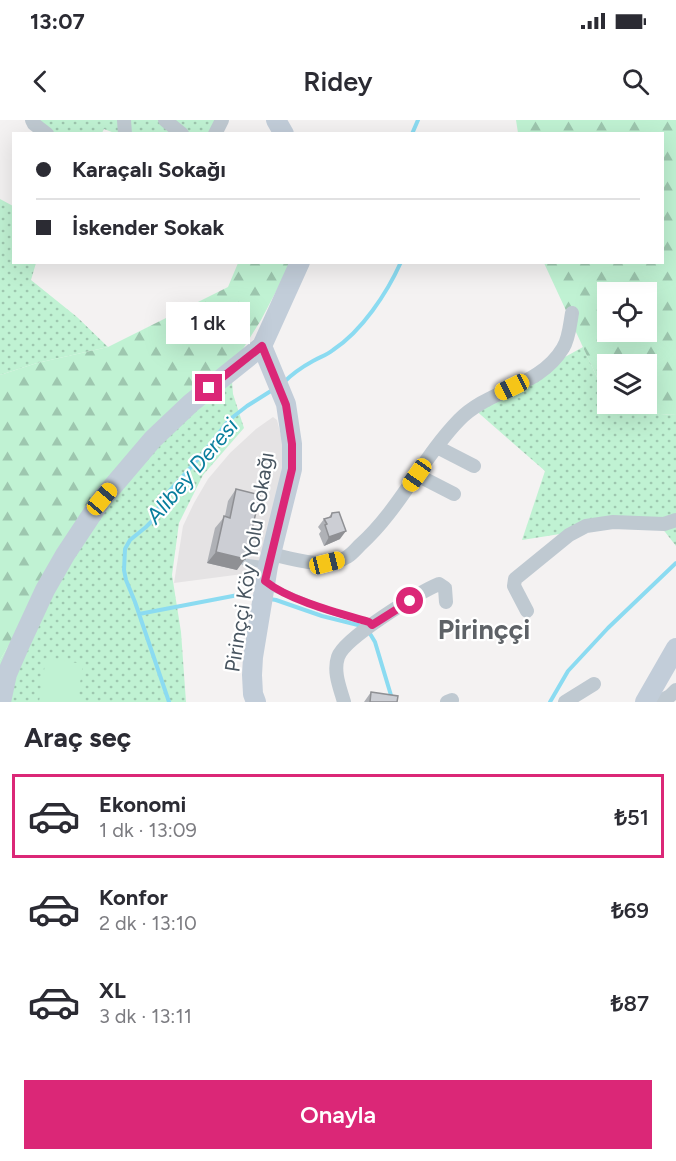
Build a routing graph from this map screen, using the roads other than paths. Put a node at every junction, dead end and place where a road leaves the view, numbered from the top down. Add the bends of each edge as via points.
1 (32, 120) edge
2 (165, 120) edge
3 (44, 132) edge
4 (180, 132) edge
5 (299, 264) edge
6 (572, 313) dead end
7 (265, 354) junction
8 (437, 447) junction
9 (474, 466) dead end
10 (417, 475) junction
11 (454, 494) dead end
12 (676, 520) edge
13 (244, 562) edge
14 (266, 580) junction
15 (447, 602) dead end
16 (527, 611) dead end
17 (372, 625) junction
18 (676, 648) edge
19 (594, 684) dead end
20 (676, 690) edge
21 (1, 702) edge
22 (256, 702) edge
23 (344, 702) edge
24 (565, 702) edge
25 (645, 702) edge
26 (659, 702) edge

1 - 3 street
2 - 4 street
5 - 7 main road
6 - 8 street via 564,347 552,363 475,406
7 - 14 main road, Pirinççi Köy Yolu Sokağı via 286,405 292,444 292,469
7 - 21 main road via 191,403 153,439 102,499 45,590 7,674
8 - 9 street
8 - 10 street
10 - 11 street
10 - 14 street via 370,536 345,558 327,563 306,562
12 - 16 street via 664,524 613,522 586,526 569,535 515,579 514,586
13 - 14 lane
14 - 17 lane via 275,589
14 - 22 main road, Pirinççi Köy Yolu Sokağı via 253,657
15 - 17 street via 445,588 439,584
17 - 23 street via 347,643 338,655 336,667
18 - 25 main road
19 - 24 street
20 - 26 street

